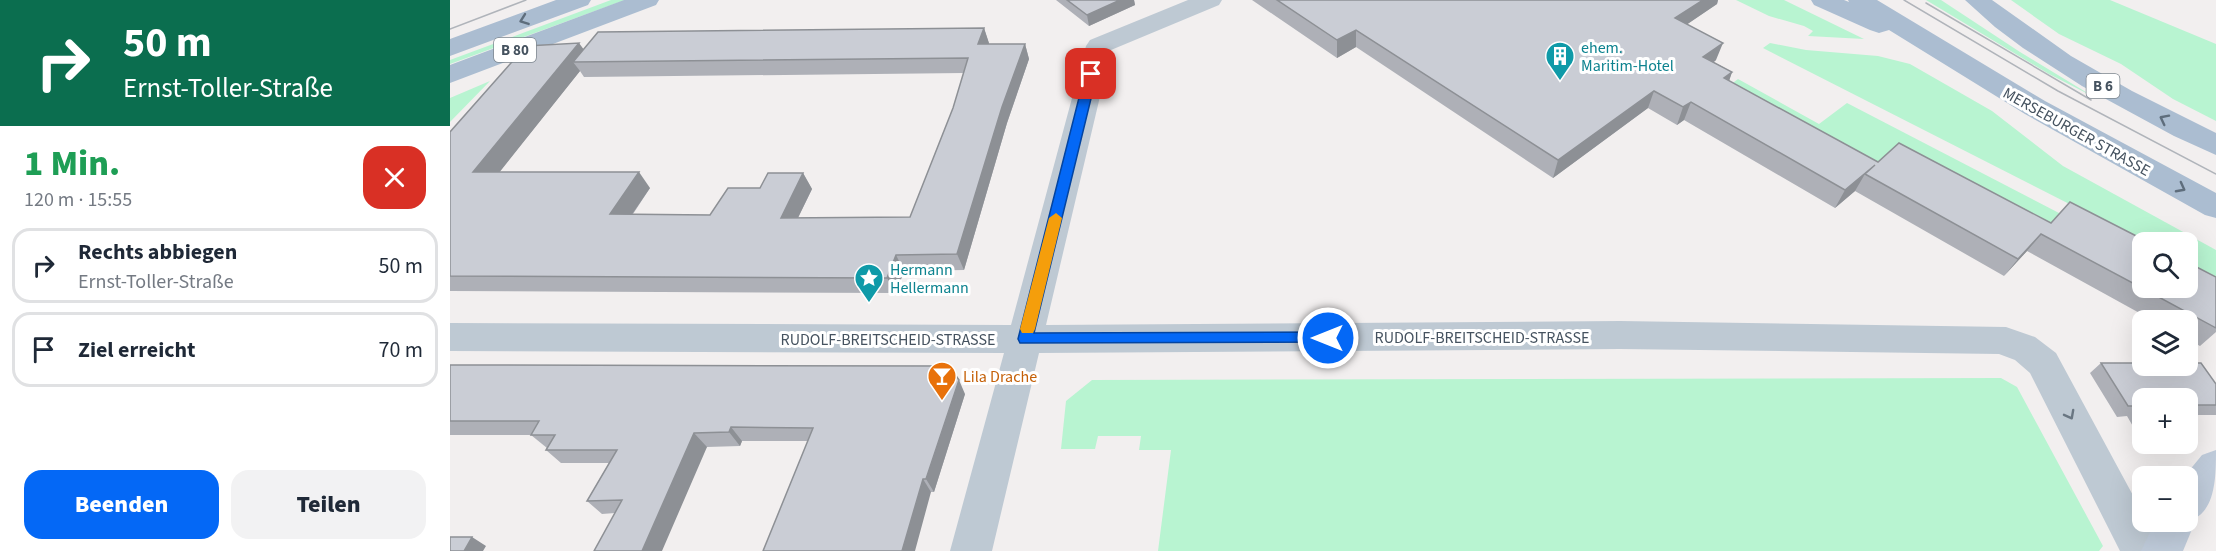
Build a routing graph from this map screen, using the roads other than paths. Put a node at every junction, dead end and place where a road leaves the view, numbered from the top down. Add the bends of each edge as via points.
1 (579, 0) edge
2 (647, 0) edge
3 (1210, 0) edge
4 (1823, 0) edge
5 (1860, 0) edge
6 (1968, 0) edge
7 (1987, 8) edge
8 (450, 48) edge
9 (1940, 53) junction
10 (450, 75) edge
11 (2216, 145) edge
12 (2216, 207) edge
13 (450, 337) edge
14 (1025, 339) junction
15 (2216, 467) edge
16 (2198, 489) edge
17 (2171, 532) edge
18 (970, 551) edge
19 (2141, 551) edge
20 (2162, 551) edge

1 -> 8 main road, B 80
2 - 10 main road, B 80
3 - 14 street via 1099,45
4 - 9 main road
5 - 9 main road
6 - 7 main road, B 6
11 -> 7 main road, B 6 via 2089,79 2042,50
9 -> 12 main road, MERSEBURGER STRASSE
13 - 14 street, RUDOLF-BREITSCHEID-STRASSE
14 - 18 street
14 -> 19 street, RUDOLF-BREITSCHEID-STRASSE via 1620,335 2015,342 2043,363
15 - 16 street
17 - 20 street

